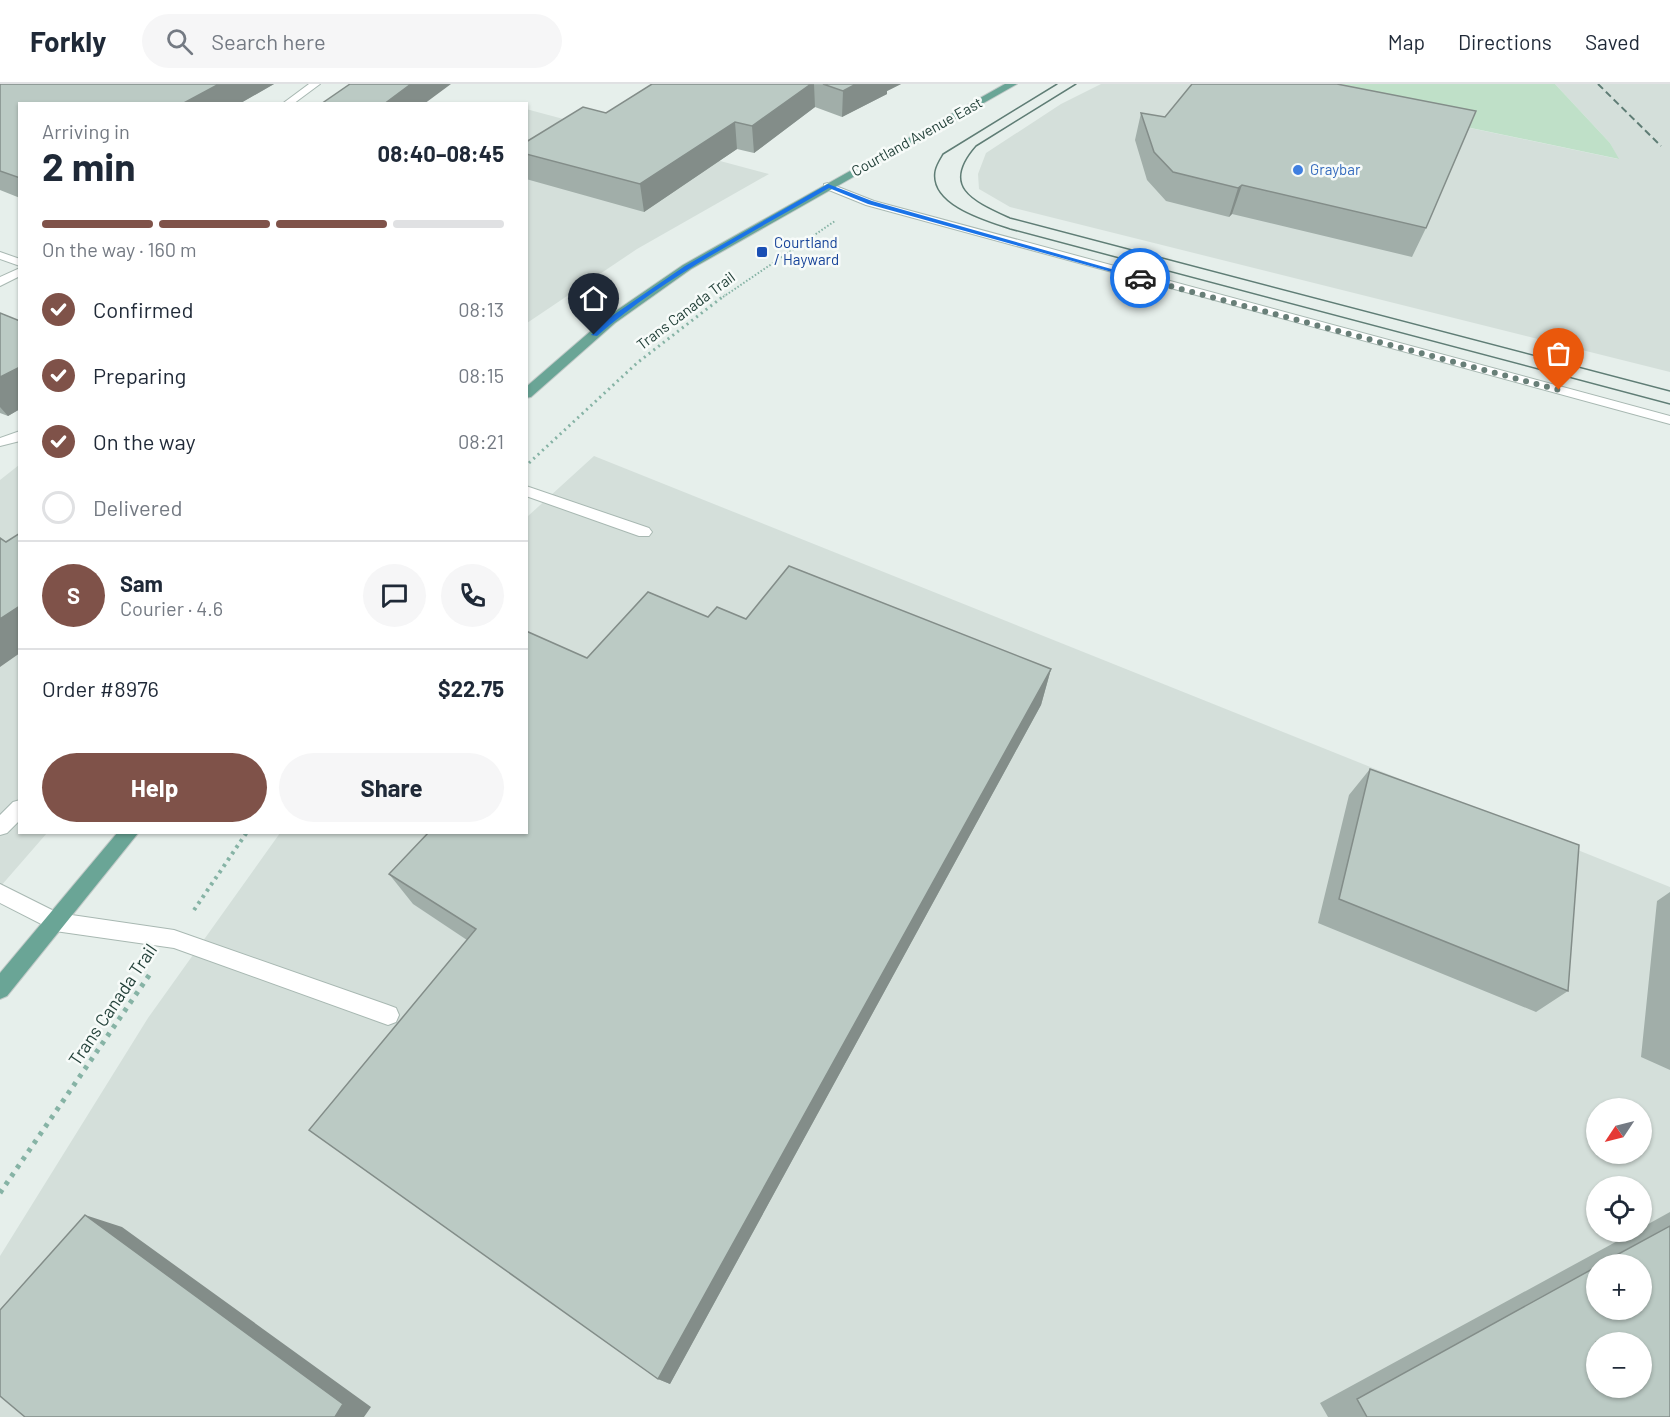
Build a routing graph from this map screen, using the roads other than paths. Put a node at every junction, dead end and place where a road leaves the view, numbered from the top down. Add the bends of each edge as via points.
1 (315, 84) edge
2 (1012, 84) edge
3 (289, 102) edge
4 (828, 186) junction
5 (0, 255) edge
6 (18, 262) edge
7 (18, 272) edge
8 (0, 282) edge
9 (528, 392) edge
10 (1670, 420) edge
11 (18, 436) edge
12 (0, 442) edge
13 (528, 492) edge
14 (644, 532) dead end
15 (18, 810) edge
16 (0, 827) edge
17 (128, 834) edge
18 (0, 893) edge
19 (56, 922) junction
20 (0, 989) edge
21 (388, 1015) dead end

1 - 3 street
2 - 4 main road, Courtland Avenue East
4 - 9 main road, Courtland Avenue East via 687,267 611,320
4 - 10 street via 870,203
5 - 6 street
7 - 8 street
11 - 12 street
13 - 14 street
15 - 16 street
17 - 19 main road
18 - 19 street
19 - 20 main road
19 - 21 street via 174,939

